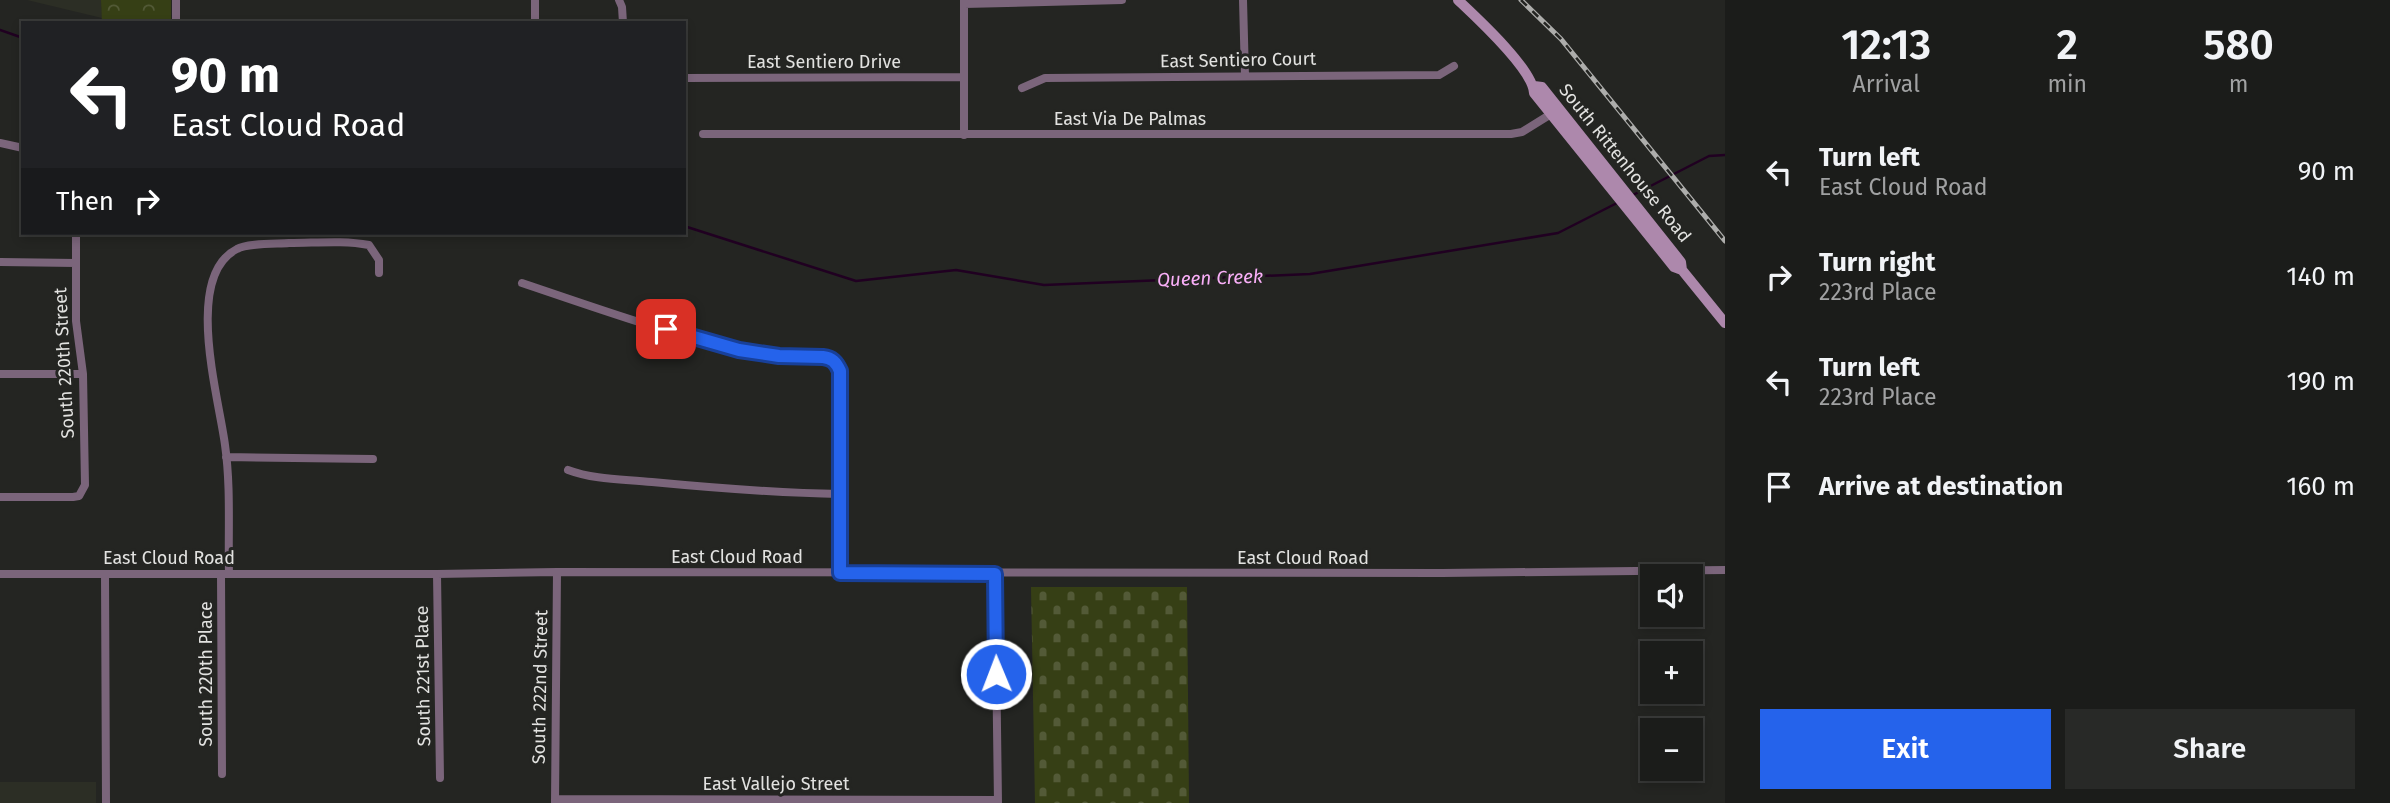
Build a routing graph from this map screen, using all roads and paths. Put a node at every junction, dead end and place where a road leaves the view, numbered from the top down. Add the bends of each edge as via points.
1 (176, 0) edge
2 (535, 0) edge
3 (620, 0) edge
4 (1122, 0) edge
5 (1242, 0) edge
6 (1458, 0) edge
7 (964, 2) edge
8 (176, 21) edge
9 (535, 21) edge
10 (623, 21) edge
11 (1454, 66) dead end
12 (1245, 76) junction
13 (963, 77) junction
14 (686, 78) edge
15 (1534, 86) junction
16 (1022, 88) dead end
17 (1551, 114) junction
18 (703, 134) dead end
19 (964, 135) junction
20 (0, 143) edge
21 (21, 148) edge
22 (1596, 161) junction
23 (76, 235) edge
24 (0, 262) edge
25 (76, 263) junction
26 (379, 272) dead end
27 (522, 283) dead end
28 (1725, 323) edge
29 (0, 374) edge
30 (83, 374) junction
31 (226, 457) junction
32 (373, 458) dead end
33 (568, 470) dead end
34 (839, 494) junction
35 (0, 497) edge
36 (1725, 570) edge
37 (557, 572) junction
38 (225, 573) junction
39 (840, 573) junction
40 (0, 574) edge
41 (105, 574) junction
42 (437, 574) junction
43 (995, 574) junction
44 (222, 774) dead end
45 (440, 778) dead end
46 (555, 801) edge
47 (998, 801) edge
48 (106, 803) edge

1 - 8 street
2 - 9 street
3 - 10 street
4 - 7 street
5 - 12 street
6 - 15 main road, South Rittenhouse Road via 1503,45
7 - 13 street
11 - 12 street, East Sentiero Court via 1439,75
12 - 16 street, East Sentiero Court via 1045,78
13 - 14 street, East Sentiero Drive
13 - 19 street
15 - 17 main road, South Rittenhouse Road via 1534,93
15 - 22 main road, South Rittenhouse Road via 1542,87
17 - 19 street, East Via De Palmas via 1511,134
17 - 22 main road, South Rittenhouse Road
18 - 19 street, East Via De Palmas
20 - 21 street
22 - 28 main road, South Rittenhouse Road via 1681,262 1682,270
23 - 25 street, South 220th Street
24 - 25 street
25 - 30 street, South 220th Street via 76,321
26 - 31 street, South 220th Place via 379,260 369,245 351,242 237,248 216,268 207,306 208,342
27 - 34 street via 739,350 830,358 840,371
29 - 30 street
30 - 35 street, South 220th Street via 85,485 79,496
31 - 32 street
31 - 38 street, South 220th Place
33 - 34 street via 590,478
34 - 39 street
36 - 43 street, East Cloud Road
37 - 39 street, East Cloud Road
37 - 42 street, East Cloud Road
37 - 46 street, South 222nd Street
38 - 41 street, East Cloud Road
38 - 42 street, East Cloud Road
38 - 44 street, South 220th Place
39 - 43 street, East Cloud Road
40 - 41 street, East Cloud Road
41 - 48 street
42 - 45 street, South 221st Place
43 - 47 street
46 - 47 street, East Vallejo Street

